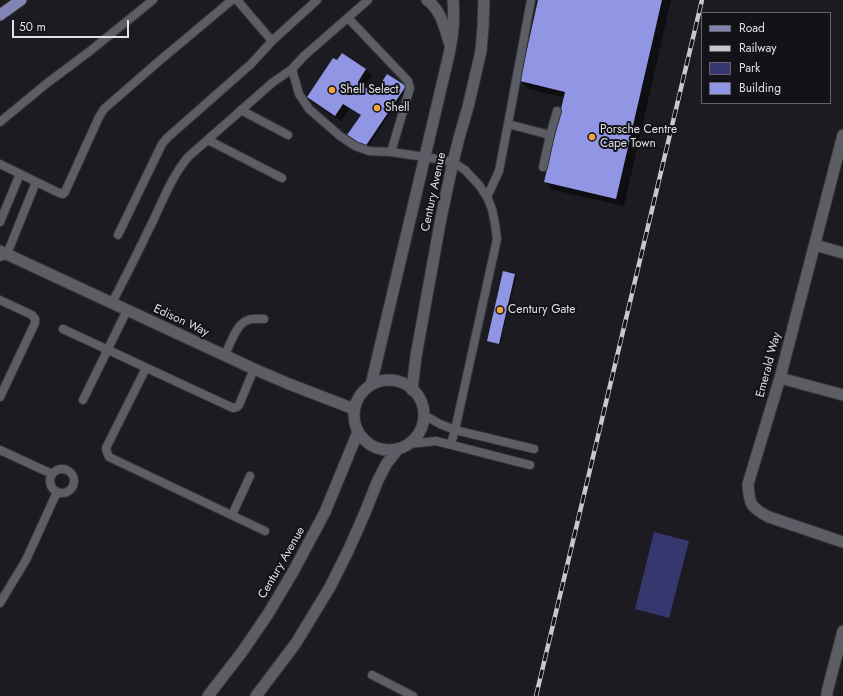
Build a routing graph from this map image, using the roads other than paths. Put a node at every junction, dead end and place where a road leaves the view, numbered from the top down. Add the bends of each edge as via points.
1 (21, 0) edge
2 (153, 0) edge
3 (232, 0) edge
4 (237, 0) edge
5 (317, 0) edge
6 (368, 0) edge
7 (427, 0) edge
8 (453, 0) edge
9 (484, 0) edge
10 (531, 0) edge
11 (0, 15) edge
12 (348, 18) junction
13 (272, 41) junction
14 (450, 48) junction
15 (292, 69) junction
16 (241, 110) junction
17 (557, 111) dead end
18 (0, 122) edge
19 (508, 124) junction
20 (288, 135) dead end
21 (550, 135) junction
22 (843, 135) edge
23 (208, 140) junction
24 (391, 152) junction
25 (425, 157) junction
26 (453, 162) junction
27 (0, 164) edge
28 (542, 167) dead end
29 (20, 174) junction
30 (282, 178) dead end
31 (36, 182) junction
32 (487, 197) junction
33 (0, 222) edge
34 (118, 235) dead end
35 (815, 245) junction
36 (843, 253) edge
37 (2, 254) edge
38 (0, 300) edge
39 (112, 303) junction
40 (127, 310) junction
41 (264, 319) dead end
42 (63, 329) dead end
43 (108, 350) junction
44 (225, 355) junction
45 (146, 368) junction
46 (254, 369) junction
47 (780, 378) junction
48 (371, 385) junction
49 (412, 390) junction
50 (843, 395) edge
51 (0, 397) edge
52 (83, 400) dead end
53 (354, 409) junction
54 (424, 414) junction
55 (455, 430) junction
56 (358, 432) junction
57 (409, 444) junction
58 (451, 444) junction
59 (398, 449) junction
60 (534, 449) dead end
61 (0, 450) edge
62 (530, 465) dead end
63 (52, 474) junction
64 (250, 476) dead end
65 (57, 492) junction
66 (232, 515) junction
67 (265, 531) dead end
68 (843, 542) edge
69 (0, 603) edge
70 (843, 631) edge
71 (372, 675) dead end
72 (208, 696) edge
73 (256, 696) edge
74 (413, 696) edge
75 (827, 696) edge

1 - 11 main road
2 - 18 lane
3 - 31 lane via 104,109 65,192 61,194
4 - 13 lane
5 - 13 lane
6 - 12 lane
7 - 14 street via 441,17
8 - 14 street, Century Avenue
9 - 26 street, Century Avenue via 481,51
10 - 19 lane
12 - 15 lane
12 - 24 lane via 410,84
13 - 34 lane via 162,144
14 - 25 street, Century Avenue
15 - 16 lane
15 - 24 lane via 299,94 309,109 340,136 361,149
16 - 20 lane
16 - 23 lane
17 - 21 lane
19 - 21 lane
19 - 32 lane via 498,171
21 - 28 lane
22 - 35 street, Emerald Way
23 - 30 lane
23 - 39 lane via 188,157 178,170
24 - 25 lane
25 - 26 lane
25 - 48 street, Century Avenue
26 - 32 lane via 465,170
26 - 49 street, Century Avenue via 417,348
27 - 29 lane
29 - 31 lane
29 - 33 lane
31 - 37 lane
32 - 55 lane via 492,209 497,239
35 - 36 street
35 - 47 street, Emerald Way
37 - 39 street, Edison Way
38 - 51 lane via 32,315 35,319
39 - 40 street, Edison Way
40 - 43 lane
40 - 44 street, Edison Way
41 - 44 lane via 250,319 242,323
42 - 43 lane
43 - 45 lane
43 - 52 lane
44 - 46 street, Edison Way
45 - 46 lane via 235,408 239,405
45 - 66 lane via 106,448 107,452 110,457
46 - 53 street, Edison Way
47 - 50 street
47 - 68 street, Emerald Way via 748,484 752,506 769,517
48 - 49 street via 388,380 405,384
48 - 53 street via 363,391
49 - 54 street via 418,397
53 - 56 street via 354,421
54 - 55 lane
54 - 57 street via 422,426
55 - 58 lane
55 - 60 lane
56 - 59 street via 363,440 380,449
56 - 72 street, Century Avenue via 325,512 293,572 242,652
57 - 58 lane via 436,441
57 - 59 street
58 - 62 lane
59 - 73 street via 378,480 330,587 296,643
61 - 63 lane
63 - 65 lane via 50,484
63 - 65 lane via 60,469 65,470 74,480 68,492
64 - 66 lane
65 - 69 lane via 26,560
66 - 67 lane
70 - 75 street
71 - 74 lane

